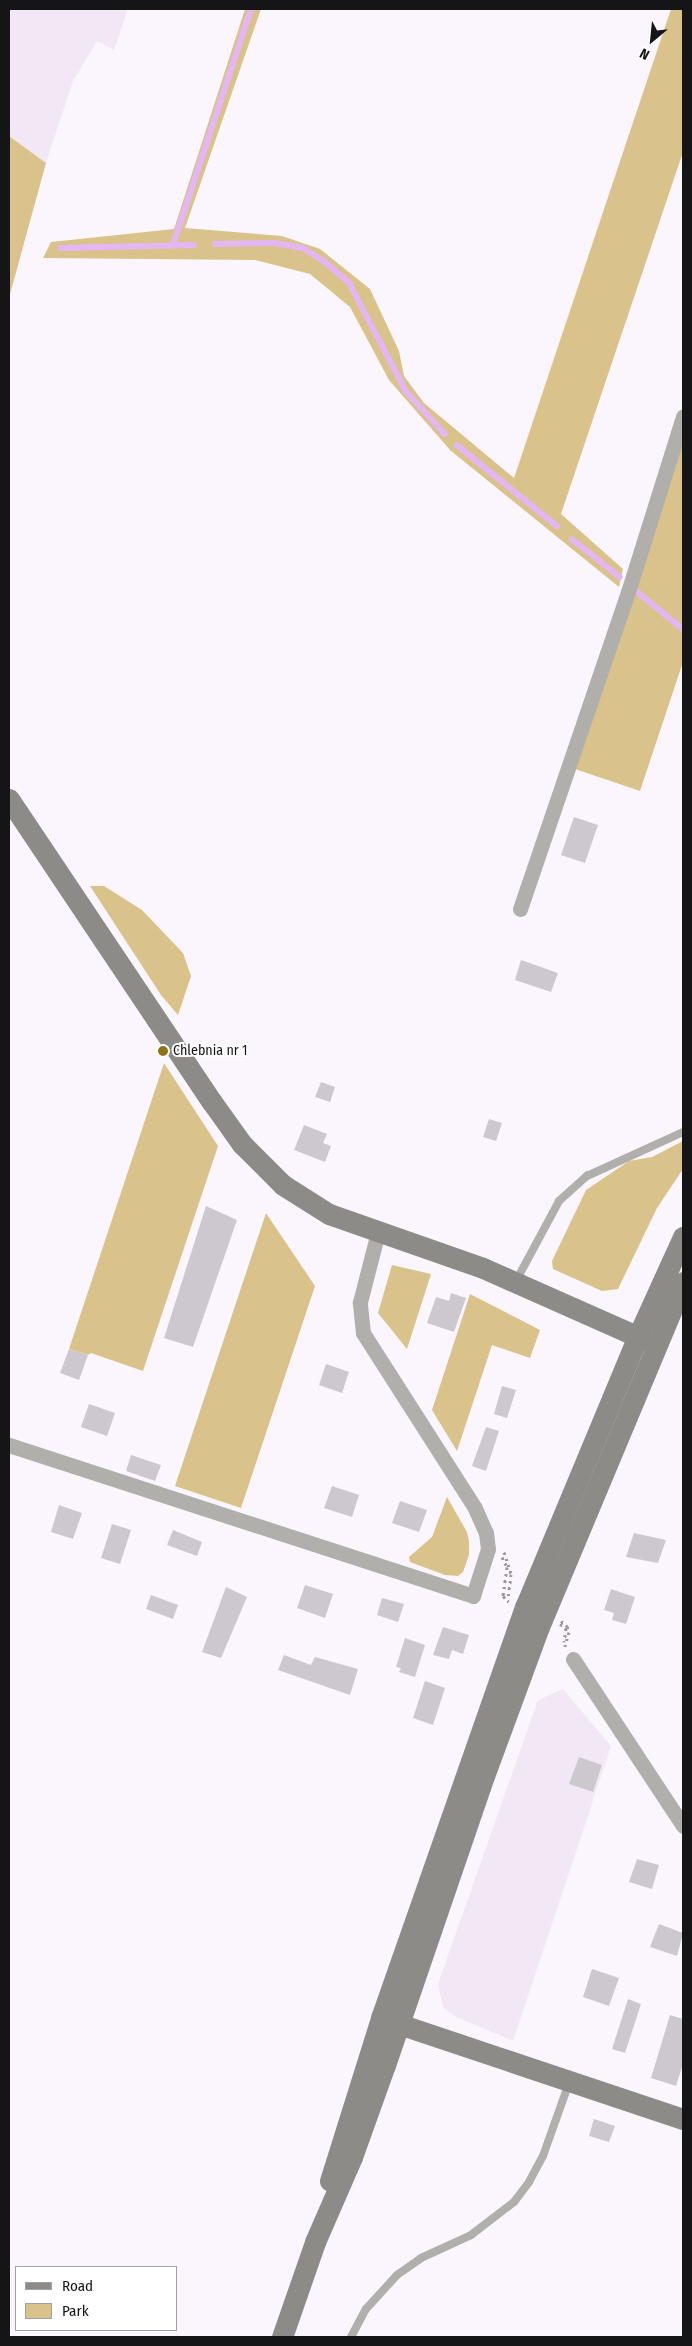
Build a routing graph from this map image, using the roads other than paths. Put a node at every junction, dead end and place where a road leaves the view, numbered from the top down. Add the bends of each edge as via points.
1 (683, 416) edge
2 (9, 799) edge
3 (520, 909) dead end
4 (683, 1132) edge
5 (378, 1232) junction
6 (683, 1237) edge
7 (516, 1281) junction
8 (683, 1282) edge
9 (646, 1340) junction
10 (9, 1445) edge
11 (576, 1663) road end
12 (683, 1826) edge
13 (390, 2021) junction
14 (570, 2081) junction
15 (683, 2119) edge
16 (282, 2337) edge
17 (351, 2337) edge

1 - 3 street via 628,592
2 - 5 main road via 242,1144 270,1173 307,1201 329,1214
4 - 7 lane via 588,1176 559,1201
5 - 7 main road via 420,1244
5 - 10 street via 360,1302 363,1333 475,1508 487,1544 473,1596
6 - 9 main road
7 - 9 main road
8 - 9 main road
9 - 13 main road via 529,1599
11 - 12 street
13 - 14 main road
13 - 16 main road via 352,2157 315,2242
14 - 15 main road
14 - 17 lane via 542,2156 514,2202 471,2235 421,2258 396,2275 366,2309

